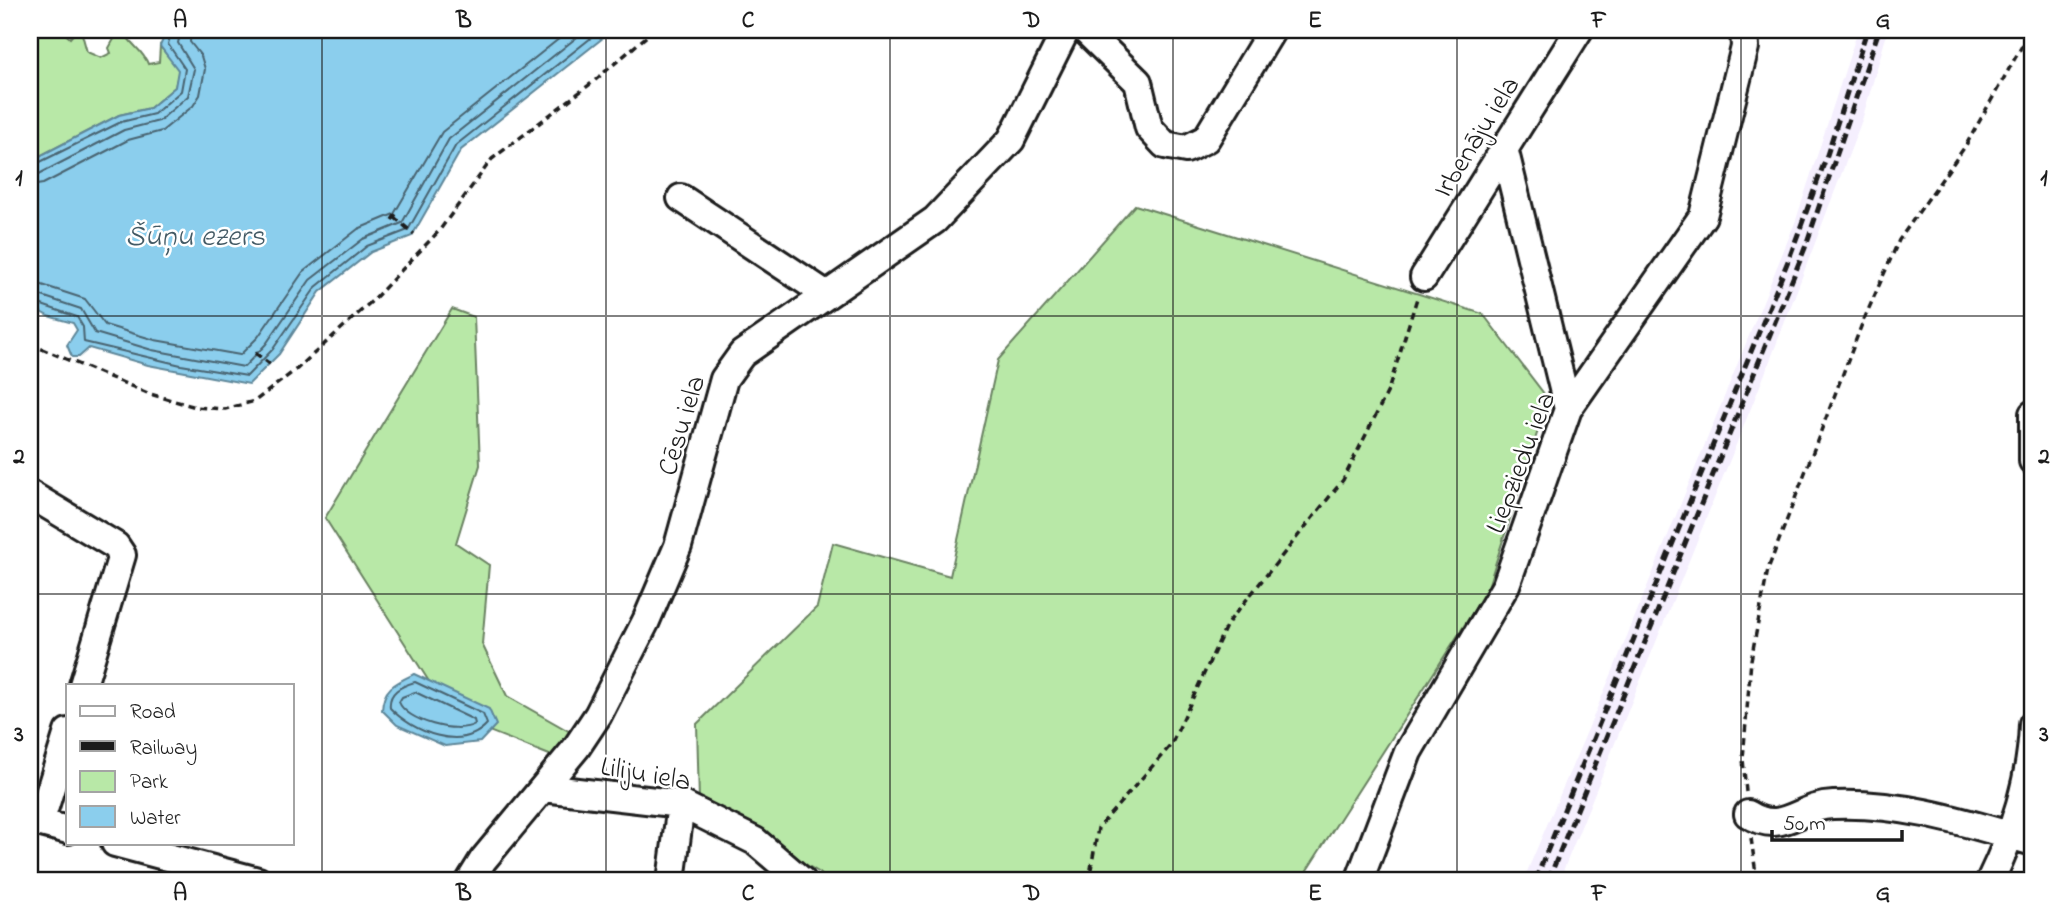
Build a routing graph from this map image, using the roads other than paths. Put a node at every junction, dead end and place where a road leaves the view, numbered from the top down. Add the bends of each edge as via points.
1 (1066, 30) edge
2 (1086, 30) edge
3 (1272, 30) edge
4 (1579, 30) edge
5 (1744, 30) edge
6 (1504, 148) junction
7 (681, 198) dead end
8 (1424, 276) road end
9 (827, 295) junction
10 (1568, 409) junction
11 (2033, 414) edge
12 (2033, 461) edge
13 (31, 495) edge
14 (83, 684) edge
15 (2033, 724) edge
16 (66, 737) edge
17 (543, 788) junction
18 (681, 804) junction
19 (1748, 814) road end
20 (35, 821) edge
21 (66, 829) edge
22 (2023, 839) edge
23 (119, 844) edge
24 (258, 881) edge
25 (470, 881) edge
26 (671, 881) edge
27 (802, 881) edge
28 (1359, 881) edge
29 (1990, 881) edge

1 - 9 street, Cēsu iela via 1011,140 935,220
2 - 3 street via 1138,82 1149,128 1166,145 1186,149 1206,139
4 - 6 street, Irbenāju iela
5 - 10 street, Liepziedu iela via 1745,47 1703,216
6 - 8 street, Irbenāju iela
6 - 10 street
7 - 9 street
9 - 17 street, Cēsu iela via 742,354 724,379 678,546 646,621 598,715
10 - 28 street, Liepziedu iela via 1506,585 1408,752
11 - 12 street
13 - 14 street via 116,546 122,555
15 - 22 street
16 - 20 street
17 - 18 street, Liliju iela
17 - 25 street, Cēsu iela
18 - 26 street
18 - 27 street, Liliju iela via 755,841
19 - 22 street via 1763,823 1777,824 1829,805 1878,804 1927,811
20 - 21 street
22 - 29 street
23 - 24 street

